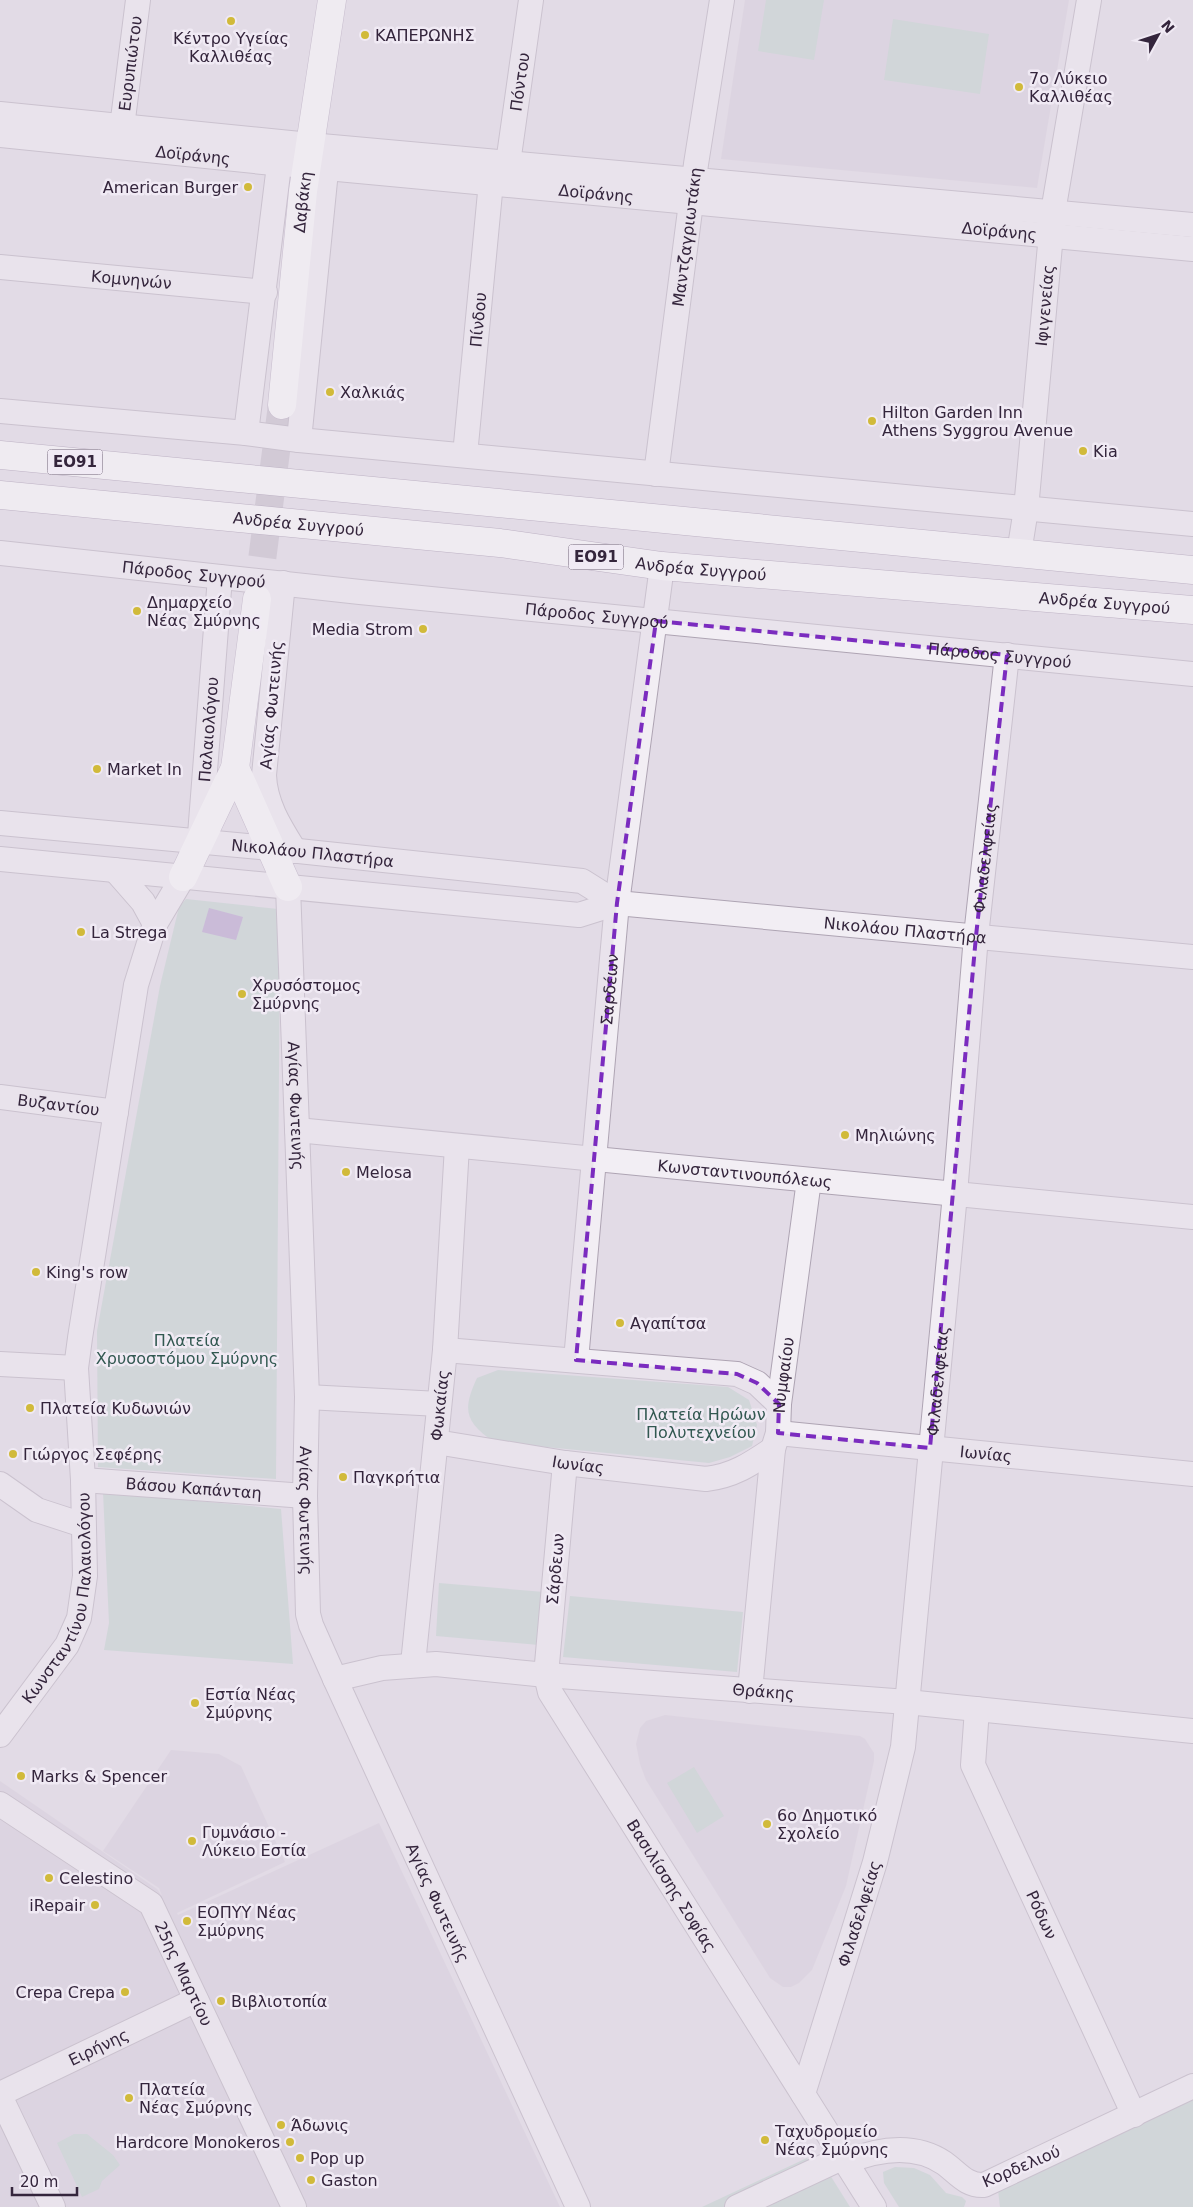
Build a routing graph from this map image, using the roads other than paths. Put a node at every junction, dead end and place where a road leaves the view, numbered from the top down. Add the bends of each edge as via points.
1 (138, 0) edge
2 (332, 0) edge
3 (531, 0) edge
4 (722, 0) edge
5 (1089, 0) edge
6 (0, 114) edge
7 (122, 127) junction
8 (0, 135) edge
9 (281, 153) junction
10 (318, 156) junction
11 (508, 163) junction
12 (491, 182) junction
13 (693, 190) junction
14 (1053, 212) junction
15 (1193, 225) edge
16 (1050, 236) junction
17 (1193, 249) edge
18 (0, 267) edge
19 (265, 292) junction
20 (282, 406) tunnel mouth
21 (0, 411) edge
22 (246, 433) junction
23 (299, 440) junction
24 (0, 455) edge
25 (465, 456) junction
26 (656, 474) junction
27 (0, 495) edge
28 (1026, 508) junction
29 (1193, 524) edge
30 (0, 553) edge
31 (1019, 553) junction
32 (662, 566) junction
33 (1193, 570) edge
34 (220, 577) junction
35 (283, 583) junction
36 (257, 599) tunnel mouth
37 (1193, 610) edge
38 (656, 621) junction
39 (1007, 656) junction
40 (1193, 674) edge
41 (235, 768) junction
42 (0, 823) edge
43 (200, 842) junction
44 (283, 849) junction
45 (0, 859) edge
46 (115, 870) junction
47 (183, 877) junction
48 (288, 887) junction
49 (617, 903) junction
50 (154, 924) junction
51 (976, 936) junction
52 (1193, 957) edge
53 (0, 1097) edge
54 (116, 1112) junction
55 (297, 1130) junction
56 (457, 1146) junction
57 (594, 1159) junction
58 (809, 1180) junction
59 (955, 1194) junction
60 (1193, 1217) edge
61 (445, 1350) junction
62 (576, 1360) junction
63 (0, 1364) edge
64 (76, 1368) junction
65 (307, 1397) junction
66 (439, 1404) junction
67 (780, 1404) junction
68 (775, 1441) junction
69 (436, 1442) junction
70 (930, 1448) junction
71 (565, 1463) junction
72 (1193, 1474) edge
73 (83, 1480) junction
74 (0, 1484) edge
75 (305, 1496) junction
76 (83, 1525) junction
77 (412, 1664) junction
78 (546, 1675) junction
79 (335, 1679) junction
80 (750, 1690) junction
81 (908, 1702) junction
82 (977, 1710) junction
83 (1193, 1731) edge
84 (0, 1735) edge
85 (0, 1804) edge
86 (196, 2000) junction
87 (1193, 2086) edge
88 (802, 2094) junction
89 (0, 2095) edge
90 (1134, 2115) junction
91 (845, 2159) junction
92 (54, 2207) edge
93 (294, 2207) edge
94 (578, 2207) edge
95 (737, 2207) edge
96 (874, 2207) edge

1 - 7 street, Ευρυπιώτου
2 - 10 main road, Δαβάκη
3 - 11 street, Πόντου
4 - 13 street, Μαντζαγριωτάκη
5 - 14 street, Ιφιγενείας
6 - 7 street, Δοϊράνης
7 - 9 street, Δοϊράνης
8 - 9 street, Δοϊράνης
9 - 10 street, Δοϊράνης
9 - 19 street, Δαβάκη
10 - 11 street, Δοϊράνης
10 - 12 street, Δοϊράνης
10 - 20 main road, Δαβάκη
10 - 23 street, Δαβάκη
11 - 13 street, Δοϊράνης
12 - 13 street, Δοϊράνης
12 - 25 street, Πίνδου
13 - 14 street, Δοϊράνης
13 - 16 street, Δοϊράνης
13 - 26 street, Μαντζαγριωτάκη
14 - 15 street, Δοϊράνης
14 - 16 street, Ιφιγενείας
16 - 17 street, Δοϊράνης
16 - 28 street, Ιφιγενείας
18 - 19 street, Κομνηνών
19 - 22 street, Δαβάκη
21 - 22 street
22 - 23 street
23 - 25 street
24 - 31 main road, ΕΟ91
25 - 26 street
26 - 28 street
27 - 32 main road, Ανδρέα Συγγρού / ΕΟ91 via 500,544
28 - 29 street
28 - 31 street, Ιφιγενείας
30 - 34 street, Πάροδος Συγγρού
31 - 33 main road, ΕΟ91
32 - 37 main road, Ανδρέα Συγγρού / ΕΟ91
32 - 38 street
34 - 35 street, Πάροδος Συγγρού
34 - 43 street, Παλαιολόγου
35 - 38 street, Πάροδος Συγγρού
35 - 44 street, Αγίας Φωτεινής via 264,786
36 - 41 main road, Αγίας Φωτεινής
38 - 39 street, Πάροδος Συγγρού
38 - 49 street, Σαρδέων
39 - 40 street, Πάροδος Συγγρού
39 - 51 street, Φιλαδελφείας
41 - 43 main road, Αγίας Φωτεινής
41 - 44 main road, Αγίας Φωτεινής
42 - 43 street, Νικολάου Πλαστήρα
43 - 44 street, Νικολάου Πλαστήρα
43 - 47 main road, Παλαιολόγου
44 - 48 main road, Αγίας Φωτεινής
44 - 49 street, Νικολάου Πλαστήρα via 582,881
45 - 46 street, Νικολάου Πλαστήρα
46 - 47 street, Νικολάου Πλαστήρα
46 - 50 street via 143,902
47 - 48 street, Νικολάου Πλαστήρα
47 - 50 street
48 - 49 street, Νικολάου Πλαστήρα via 579,915
48 - 55 street, Αγίας Φωτεινής
49 - 51 street, Νικολάου Πλαστήρα
49 - 57 street, Σαρδέων
50 - 54 street via 136,986
51 - 52 street, Νικολάου Πλαστήρα
51 - 59 street, Φιλαδελφείας
53 - 54 street, Βυζαντίου
54 - 64 street
55 - 56 street, Κωνσταντινουπόλεως
55 - 65 street, Αγίας Φωτεινής
56 - 57 street, Κωνσταντινουπόλεως
56 - 61 street, Φωκαίας
57 - 58 street, Κωνσταντινουπόλεως
57 - 62 street, Σαρδέων
58 - 59 street, Κωνσταντινουπόλεως
58 - 67 street, Νυμφαίου
59 - 60 street, Κωνσταντινουπόλεως
59 - 70 street, Φιλαδελφείας
61 - 62 street
61 - 66 street, Φωκαίας
62 - 67 street via 737,1374 757,1383
63 - 64 street
64 - 73 street
65 - 66 street
65 - 75 street, Αγίας Φωτεινής
66 - 69 street, Φωκαίας
67 - 68 street, Νυμφαίου
68 - 70 street, Ιωνίας
68 - 71 street, Ιωνίας via 739,1471 706,1479
68 - 80 street, Νυμφαίου
69 - 71 street, Ιωνίας
69 - 77 street, Φωκαίας
70 - 72 street, Ιωνίας
70 - 81 street, Φιλαδελφείας
71 - 78 street, Σάρδεων
73 - 75 street, Βάσου Καπάνταη
73 - 76 street, Κωνσταντίνου Παλαιολόγου
74 - 76 street via 37,1510
75 - 79 street, Αγίας Φωτεινής via 308,1614
76 - 84 street, Κωνσταντίνου Παλαιολόγου via 85,1576 79,1618 68,1645
77 - 78 street, Θράκης
77 - 79 street, Θράκης
78 - 80 street, Θράκης
78 - 88 street, Βασιλίσσης Σοφίας via 550,1692
79 - 94 street, Αγίας Φωτεινής
80 - 81 street, Θράκης
81 - 82 street, Θράκης
81 - 88 street, Φιλαδελφείας via 899,1765 875,1862
82 - 83 street, Θράκης
82 - 90 street, Ρόδων via 973,1764
85 - 86 street, 25ης Μαρτίου via 151,1904
86 - 89 street, Ειρήνης
86 - 93 street, 25ης Μαρτίου
87 - 90 street, Κορδελιού
88 - 91 street, Βασιλίσσης Σοφίας
89 - 92 street
90 - 91 street, Κορδελιού via 984,2185 971,2184 945,2164 918,2152 881,2151
91 - 95 street, Κορδελιού
91 - 96 street, Βασιλίσσης Σοφίας

